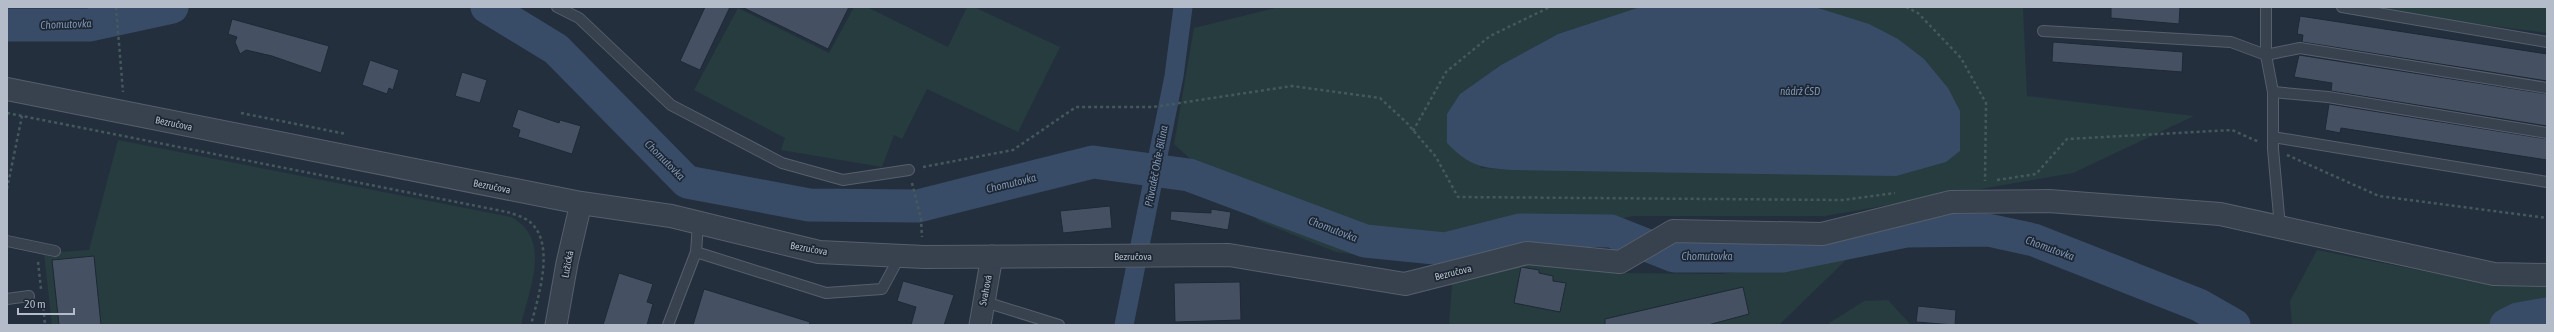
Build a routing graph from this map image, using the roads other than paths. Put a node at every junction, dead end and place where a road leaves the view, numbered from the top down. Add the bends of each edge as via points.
1 (557, 7) edge
2 (2266, 7) edge
3 (2342, 7) edge
4 (2043, 31) dead end
5 (2547, 42) edge
6 (2266, 55) junction
7 (2547, 88) edge
8 (7, 89) edge
9 (2273, 92) junction
10 (2547, 133) edge
11 (2273, 137) junction
12 (909, 170) road end
13 (2547, 182) edge
14 (581, 203) junction
15 (698, 224) junction
16 (2280, 227) junction
17 (7, 241) edge
18 (55, 250) dead end
19 (696, 252) junction
20 (900, 256) junction
21 (992, 256) junction
22 (2547, 275) edge
23 (29, 296) dead end
24 (7, 299) edge
25 (982, 301) junction
26 (556, 325) edge
27 (668, 325) edge
28 (980, 325) edge
29 (1058, 325) edge

1 - 12 lane via 579,18 671,105 782,162 843,180
2 - 6 lane
3 - 5 lane
4 - 6 lane via 2231,42
6 - 7 lane via 2300,48
6 - 9 lane
8 - 14 street, Bezručova
9 - 10 lane via 2328,98
9 - 11 lane
11 - 13 lane
11 - 16 lane
14 - 15 street, Bezručova via 671,216
14 - 26 street, Lužická
15 - 19 lane
15 - 20 street, Bezručova via 819,252
16 - 21 street, Bezručova via 2220,214 2042,201 1952,202 1822,234 1673,231 1620,262 1527,253 1406,284 1229,255
16 - 22 street via 2494,274
17 - 18 lane
19 - 20 lane via 826,293 882,289
19 - 27 lane
20 - 21 street, Bezručova
21 - 25 street, Svahová
23 - 24 lane
25 - 28 street, Svahová
25 - 29 lane

